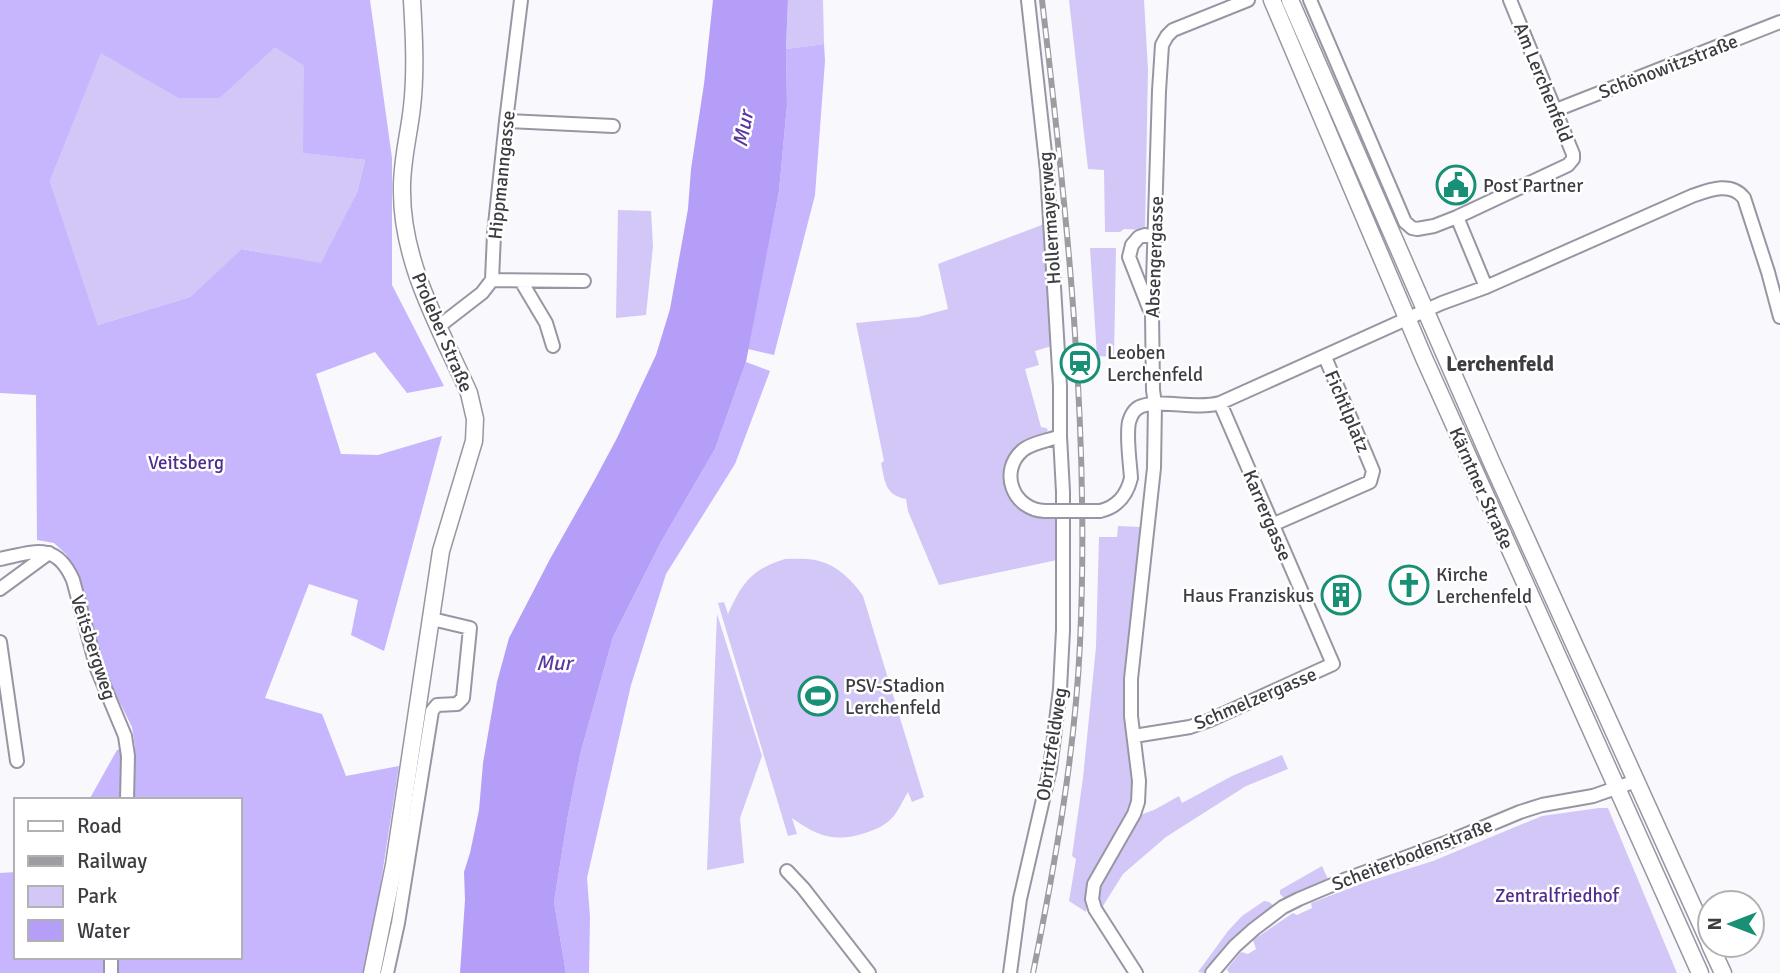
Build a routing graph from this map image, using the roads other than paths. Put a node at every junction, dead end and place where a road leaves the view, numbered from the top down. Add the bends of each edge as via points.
1 (412, 0) edge
2 (521, 0) edge
3 (1028, 0) edge
4 (1248, 0) edge
5 (1272, 0) edge
6 (1290, 0) edge
7 (1310, 0) edge
8 (1510, 0) edge
9 (1780, 22) edge
10 (1556, 110) junction
11 (506, 121) junction
12 (613, 126) dead end
13 (1457, 218) junction
14 (1154, 238) junction
15 (492, 280) junction
16 (521, 281) junction
17 (584, 281) dead end
18 (1486, 287) junction
19 (1425, 311) junction
20 (1152, 314) junction
21 (1780, 317) edge
22 (1408, 319) junction
23 (438, 327) junction
24 (553, 346) dead end
25 (1325, 357) junction
26 (1220, 403) junction
27 (1155, 404) junction
28 (1060, 436) junction
29 (1272, 525) junction
30 (49, 553) junction
31 (0, 559) edge
32 (0, 589) edge
33 (432, 619) junction
34 (0, 642) edge
35 (1333, 664) joint
36 (1134, 736) junction
37 (17, 761) dead end
38 (1636, 781) junction
39 (1617, 788) junction
40 (127, 798) edge
41 (788, 871) dead end
42 (1696, 914) edge
43 (372, 973) edge
44 (387, 973) edge
45 (869, 973) edge
46 (1010, 973) edge
47 (1136, 973) edge
48 (1212, 973) edge
49 (1700, 973) edge

1 - 23 main road, Proleber Straße via 414,94 402,192 414,261
2 - 11 street, Hippmanngasse
3 - 28 street, Hollermayerweg via 1047,171
4 - 14 street, Absengergasse via 1173,30 1162,44
5 - 22 main road, Kärntner Straße
6 - 19 main road, Kärntner Straße
7 - 13 street, Am Lerchenfeld via 1405,222 1421,229
8 - 10 street, Am Lerchenfeld
9 - 10 street, Schönowitzstraße
10 - 13 street, Am Lerchenfeld via 1573,154 1570,164
11 - 12 street
11 - 15 street, Hippmanngasse
13 - 18 street
14 - 20 street, Absengergasse
14 - 20 street via 1139,237 1129,257
15 - 16 street
15 - 23 street
16 - 17 street
16 - 24 street
18 - 19 street
18 - 21 street via 1692,196 1727,188 1744,198
19 - 22 street
19 - 38 main road, Kärntner Straße
20 - 27 street, Absengergasse
22 - 25 street, Fichtlplatz
22 - 39 main road, Kärntner Straße via 1556,664
23 - 33 main road, Proleber Straße via 469,393 475,429 441,551
25 - 26 street, Fichtlplatz
25 - 29 street, Fichtlplatz via 1373,477
26 - 27 street, Fichtlplatz via 1208,407
26 - 29 street, Karrergasse
27 - 28 street, bridge via 1140,406 1130,419 1129,486 1116,505 1100,511 1032,509 1019,500 1012,487 1011,471 1017,457 1028,447
27 - 36 street, Absengergasse via 1154,468 1131,679
28 - 46 street, Obritzfeldweg via 1064,547 1060,688 1050,769 1020,899
29 - 35 street, Karrergasse
30 - 31 street via 30,551
30 - 32 street
30 - 40 street, Veitsbergweg via 67,567 73,580 97,669 125,736
33 - 43 main road, Proleber Straße via 394,865
33 - 44 street via 471,628 463,698 457,704 437,705 432,711
34 - 37 street
35 - 36 street, Schmelzergasse via 1210,720
36 - 47 street via 1138,802 1094,884 1092,899
38 - 39 street, Scheiterbodenstraße
38 - 42 main road, Kärntner Straße
39 - 48 street, Scheiterbodenstraße via 1520,812 1299,899 1254,929
39 - 49 main road, Kärntner Straße
41 - 45 street

